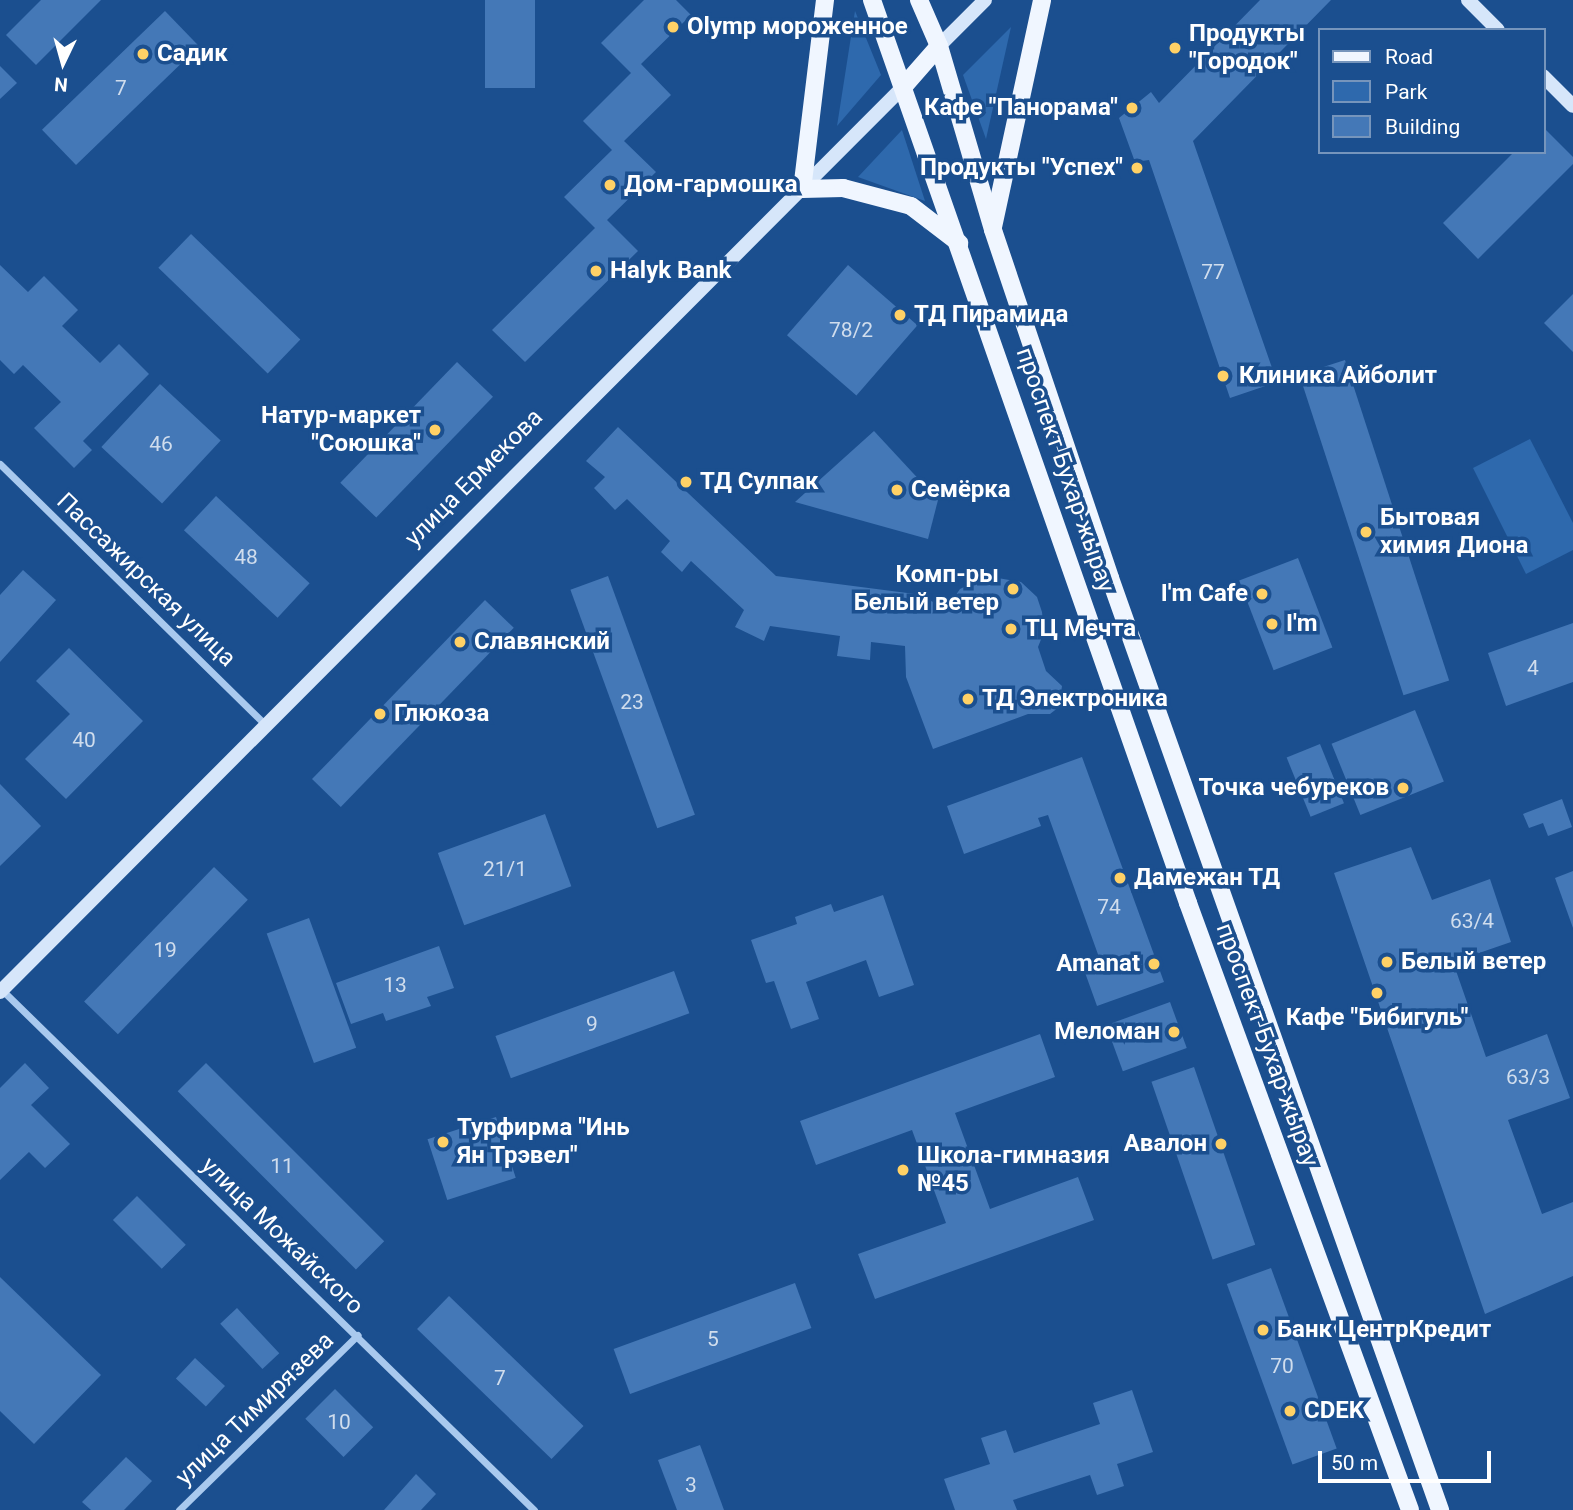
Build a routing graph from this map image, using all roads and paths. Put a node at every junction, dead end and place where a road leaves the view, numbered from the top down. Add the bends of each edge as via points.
1 (825, 0) edge
2 (872, 0) edge
3 (919, 0) edge
4 (985, 0) edge
5 (1042, 0) edge
6 (1468, 0) edge
7 (1496, 28) edge
8 (939, 46) junction
9 (1545, 78) edge
10 (904, 86) junction
11 (1573, 106) edge
12 (802, 189) junction
13 (993, 230) junction
14 (959, 243) junction
15 (0, 464) edge
16 (264, 723) junction
17 (1219, 893) junction
18 (1188, 903) junction
19 (1, 991) edge
20 (358, 1335) junction
21 (179, 1510) edge
22 (534, 1510) edge
23 (1410, 1510) edge
24 (1440, 1510) edge

1 - 12 main road
2 - 10 main road, проспект Бухар-жырау
3 - 8 main road, проспект Бухар-жырау
4 - 8 main road, улица Ермекова
5 - 13 main road
6 - 7 main road
8 - 10 main road, улица Ермекова
8 - 13 main road, проспект Бухар-жырау
9 - 11 main road
10 - 12 main road, улица Ермекова
10 - 14 main road, проспект Бухар-жырау
12 - 14 main road via 844,188 911,206
12 - 16 main road, улица Ермекова
13 - 17 main road, проспект Бухар-жырау
14 - 18 main road, проспект Бухар-жырау
15 - 16 street, Пассажирская улица
16 - 19 main road, улица Ермекова
17 - 18 main road
17 - 24 main road, проспект Бухар-жырау
18 - 23 main road, проспект Бухар-жырау
19 - 20 street, улица Можайского
20 - 21 street, улица Тимирязева
20 - 22 street, улица Можайского

